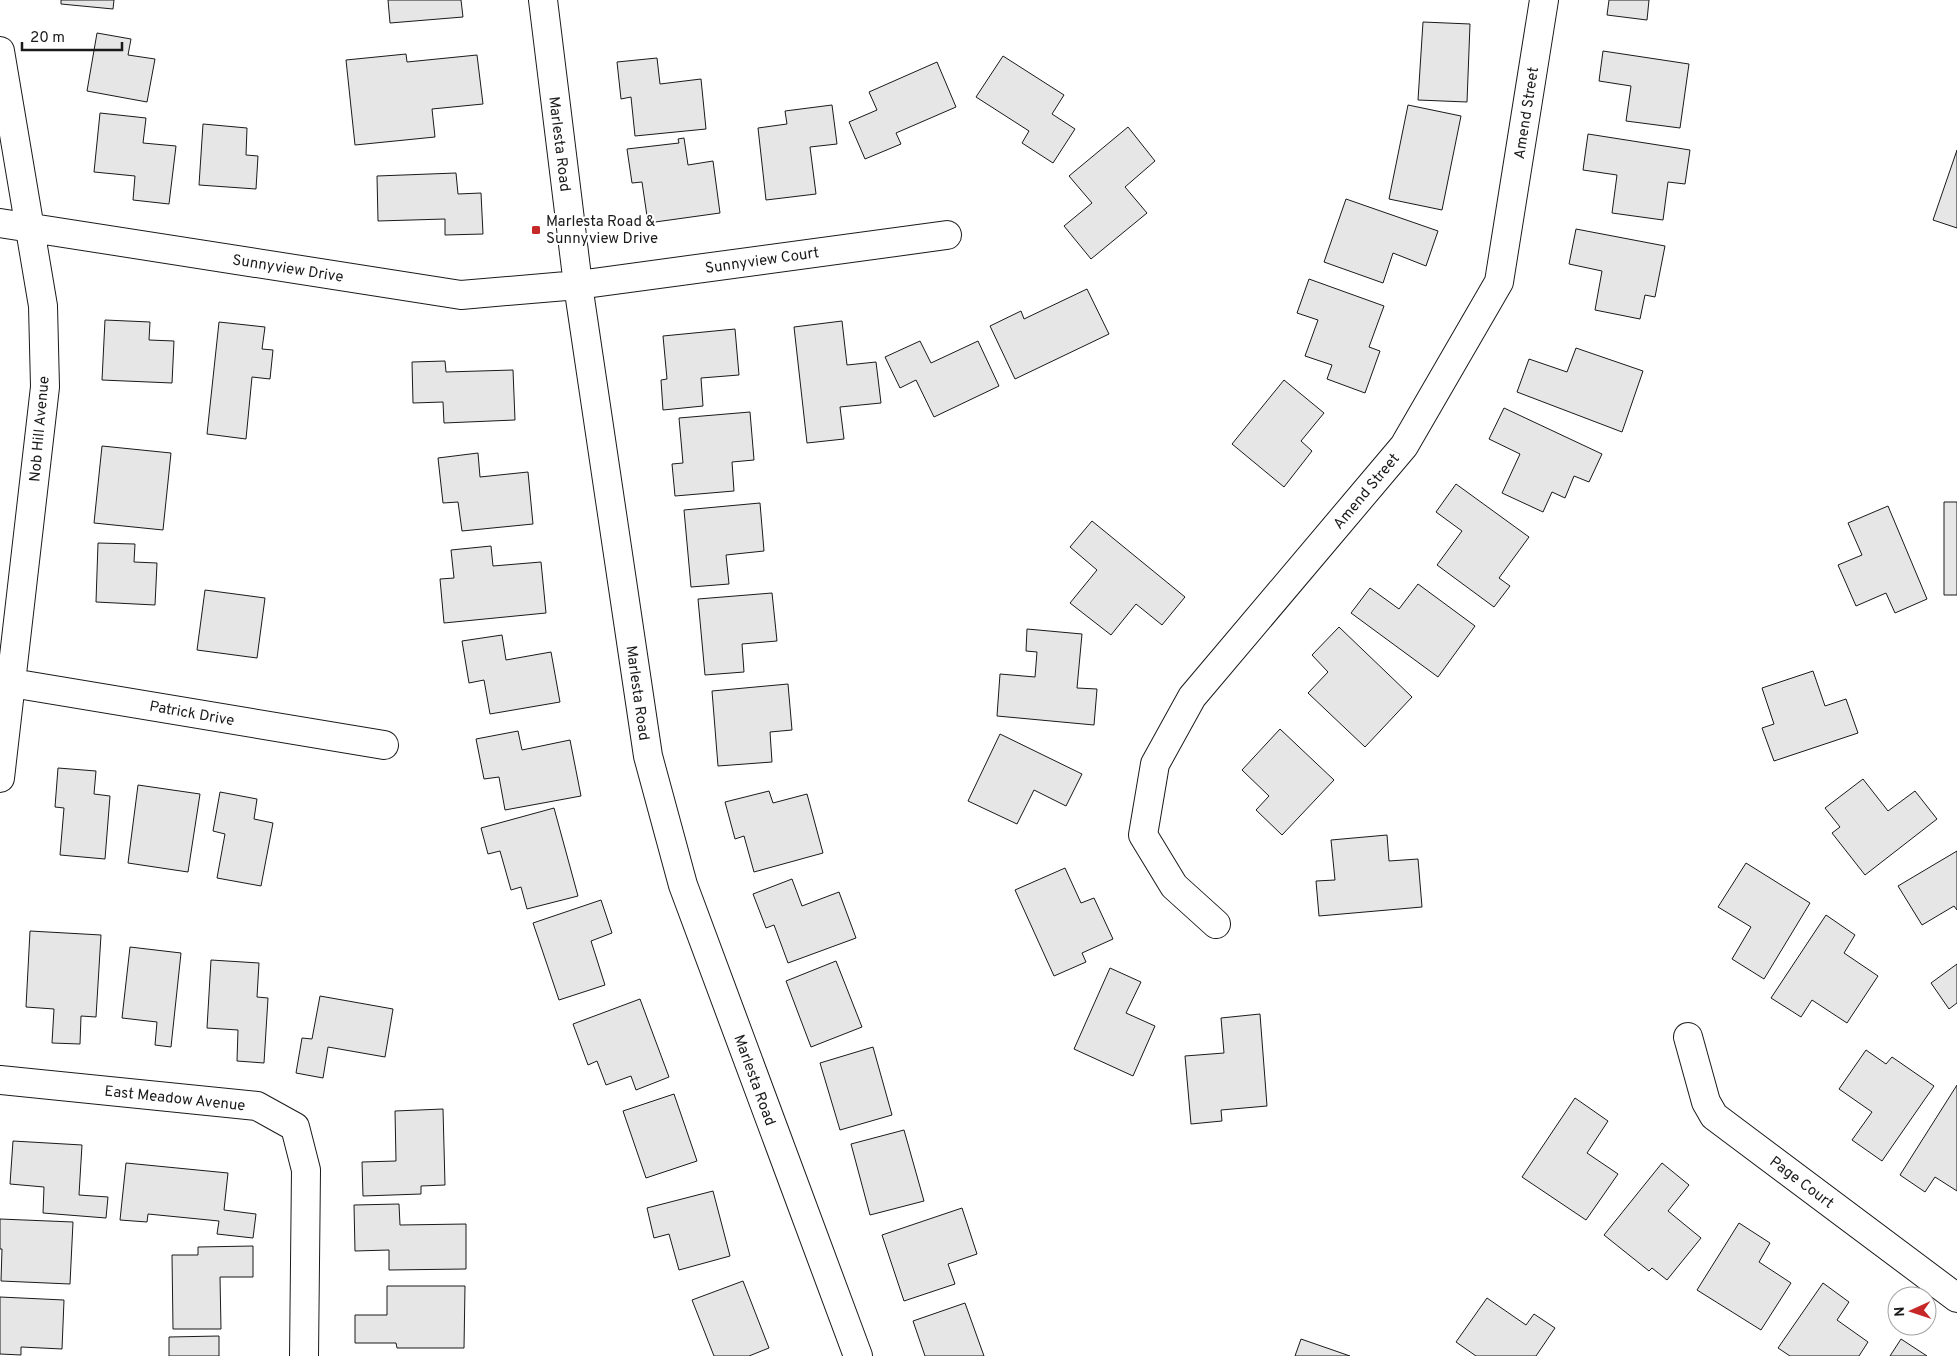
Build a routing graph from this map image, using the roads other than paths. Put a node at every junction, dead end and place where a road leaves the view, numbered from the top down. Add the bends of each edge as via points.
1 (543, 0) edge
2 (1544, 0) edge
3 (0, 51) edge
4 (0, 223) edge
5 (29, 227) junction
6 (947, 235) dead end
7 (578, 285) junction
8 (6, 682) edge
9 (384, 745) dead end
10 (0, 778) edge
11 (1216, 924) dead end
12 (1688, 1038) dead end
13 (0, 1080) edge
14 (1957, 1298) edge
15 (304, 1356) edge
16 (858, 1356) edge

1 - 7 street, Marlesta Road
2 - 11 street, Amend Street via 1499,282 1404,446 1192,697 1155,764 1143,835 1174,886
3 - 5 street, Nob Hill Avenue
4 - 5 street, Sunnyview Drive
5 - 7 street, Sunnyview Drive via 461,295
5 - 8 street, Nob Hill Avenue via 43,306 45,387
6 - 7 street, Sunnyview Court
7 - 16 street, Marlesta Road via 650,765 683,885
8 - 9 street, Patrick Drive
8 - 10 street, Nob Hill Avenue
12 - 14 street, Page Court via 1706,1102 1714,1116
13 - 15 street, East Meadow Avenue via 257,1106 295,1127 306,1170

